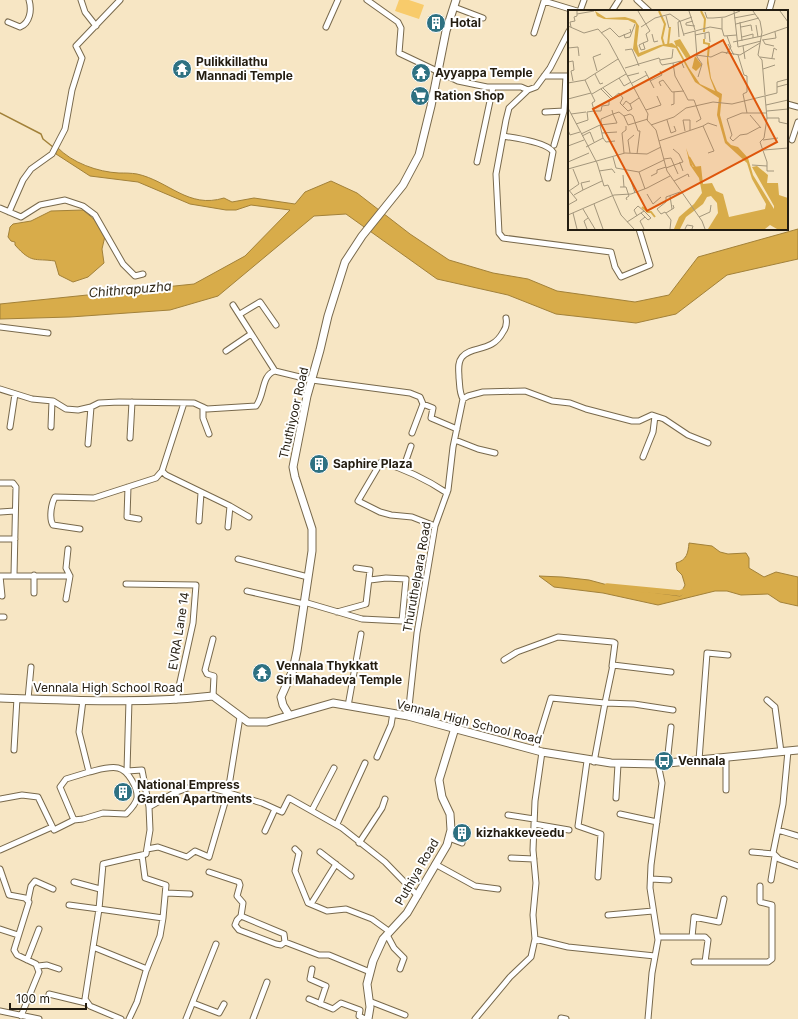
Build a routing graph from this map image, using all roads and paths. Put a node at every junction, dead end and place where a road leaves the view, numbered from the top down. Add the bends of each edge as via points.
1 (29, 0) edge
2 (81, 0) edge
3 (120, 0) edge
4 (338, 0) edge
5 (367, 0) edge
6 (584, 0) edge
7 (618, 0) edge
8 (637, 0) edge
9 (772, 0) edge
10 (455, 3) edge
11 (574, 10) edge
12 (580, 10) edge
13 (613, 10) edge
14 (648, 10) edge
15 (769, 10) edge
16 (482, 18) dead end
17 (8, 22) dead end
18 (96, 26) junction
19 (326, 27) dead end
20 (534, 33) dead end
21 (568, 33) edge
22 (438, 73) junction
23 (544, 76) junction
24 (568, 76) edge
25 (493, 87) junction
26 (528, 90) junction
27 (788, 104) edge
28 (798, 107) edge
29 (564, 111) junction
30 (545, 112) dead end
31 (798, 122) edge
32 (503, 136) junction
33 (792, 140) dead end
34 (554, 145) dead end
35 (478, 162) dead end
36 (548, 178) dead end
37 (0, 208) edge
38 (9, 212) junction
39 (639, 230) edge
40 (143, 274) dead end
41 (233, 305) dead end
42 (240, 314) junction
43 (506, 318) dead end
44 (276, 325) dead end
45 (0, 327) edge
46 (48, 333) dead end
47 (251, 334) junction
48 (226, 351) dead end
49 (275, 371) junction
50 (312, 380) junction
51 (0, 389) edge
52 (15, 394) junction
53 (463, 399) junction
54 (52, 401) junction
55 (132, 402) junction
56 (184, 402) junction
57 (424, 404) junction
58 (91, 407) junction
59 (203, 407) junction
60 (655, 416) junction
61 (10, 426) dead end
62 (51, 427) dead end
63 (457, 429) junction
64 (412, 433) dead end
65 (209, 434) dead end
66 (130, 438) dead end
67 (455, 440) junction
68 (708, 443) dead end
69 (88, 444) dead end
70 (410, 446) dead end
71 (495, 453) dead end
72 (643, 457) dead end
73 (404, 469) junction
74 (162, 471) junction
75 (0, 483) edge
76 (128, 487) junction
77 (201, 493) junction
78 (447, 493) junction
79 (230, 506) junction
80 (15, 511) junction
81 (0, 512) edge
82 (249, 517) dead end
83 (139, 519) dead end
84 (199, 521) dead end
85 (435, 526) junction
86 (228, 527) dead end
87 (80, 530) dead end
88 (15, 538) junction
89 (0, 539) edge
90 (68, 549) dead end
91 (238, 560) dead end
92 (356, 568) dead end
93 (14, 575) junction
94 (34, 575) junction
95 (0, 576) edge
96 (70, 576) junction
97 (308, 577) junction
98 (370, 580) junction
99 (126, 584) dead end
100 (247, 592) dead end
101 (34, 593) dead end
102 (2, 596) dead end
103 (66, 599) dead end
104 (304, 603) junction
105 (354, 607) junction
106 (336, 612) junction
107 (354, 617) junction
108 (361, 634) dead end
109 (213, 639) dead end
110 (728, 655) dead end
111 (504, 660) dead end
112 (612, 666) junction
113 (31, 667) dead end
114 (671, 672) dead end
115 (213, 696) junction
116 (0, 698) edge
117 (17, 698) junction
118 (28, 698) junction
119 (84, 700) junction
120 (129, 700) junction
121 (176, 700) junction
122 (767, 700) dead end
123 (605, 703) junction
124 (348, 706) junction
125 (673, 710) dead end
126 (394, 713) junction
127 (289, 715) junction
128 (408, 716) junction
129 (240, 717) junction
130 (455, 728) junction
131 (671, 728) dead end
132 (14, 750) dead end
133 (798, 750) edge
134 (538, 751) junction
135 (788, 751) junction
136 (781, 752) junction
137 (377, 757) dead end
138 (726, 757) junction
139 (699, 760) junction
140 (591, 761) junction
141 (365, 763) dead end
142 (667, 763) junction
143 (618, 764) junction
144 (658, 764) junction
145 (334, 768) dead end
146 (89, 772) junction
147 (726, 790) dead end
148 (228, 792) junction
149 (616, 798) dead end
150 (0, 799) edge
151 (385, 799) dead end
152 (149, 807) junction
153 (275, 809) junction
154 (312, 810) junction
155 (620, 814) dead end
156 (508, 815) dead end
157 (74, 820) junction
158 (534, 821) junction
159 (657, 822) junction
160 (337, 824) junction
161 (52, 827) junction
162 (569, 830) dead end
163 (778, 830) junction
164 (265, 831) dead end
165 (798, 836) edge
166 (448, 838) junction
167 (462, 842) dead end
168 (359, 843) junction
169 (147, 849) junction
170 (295, 849) dead end
171 (0, 850) edge
172 (320, 852) dead end
173 (752, 852) dead end
174 (142, 855) junction
175 (774, 855) junction
176 (511, 858) dead end
177 (534, 859) junction
178 (336, 864) junction
179 (435, 864) junction
180 (798, 866) edge
181 (0, 869) edge
182 (209, 872) dead end
183 (1, 875) edge
184 (351, 876) dead end
185 (598, 877) dead end
186 (651, 879) junction
187 (669, 880) dead end
188 (771, 880) dead end
189 (74, 882) dead end
190 (760, 886) dead end
191 (54, 889) dead end
192 (100, 889) junction
193 (498, 889) dead end
194 (166, 893) junction
195 (190, 894) dead end
196 (418, 896) junction
197 (724, 899) dead end
198 (28, 900) junction
199 (311, 904) junction
200 (69, 905) dead end
201 (100, 909) junction
202 (653, 911) junction
203 (608, 915) dead end
204 (241, 916) junction
205 (163, 918) junction
206 (0, 929) edge
207 (39, 929) dead end
208 (388, 933) junction
209 (18, 935) junction
210 (658, 937) junction
211 (692, 937) junction
212 (535, 939) junction
213 (285, 942) junction
214 (216, 944) dead end
215 (93, 947) junction
216 (655, 956) junction
217 (27, 960) junction
218 (694, 962) dead end
219 (705, 962) junction
220 (38, 966) junction
221 (59, 969) dead end
222 (147, 969) junction
223 (312, 969) dead end
224 (400, 969) dead end
225 (370, 972) junction
226 (267, 982) dead end
227 (49, 994) dead end
228 (309, 999) dead end
229 (369, 1001) junction
230 (86, 1003) junction
231 (193, 1003) junction
232 (224, 1004) dead end
233 (320, 1004) junction
234 (0, 1010) edge
235 (405, 1015) dead end
236 (17, 1016) edge
237 (39, 1019) edge
238 (121, 1019) edge
239 (129, 1019) edge
240 (186, 1019) edge
241 (253, 1019) edge
242 (366, 1019) edge
243 (475, 1019) edge
244 (648, 1019) edge

1 - 17 street via 31,7 28,20 23,26
2 - 18 street via 85,12
3 - 18 street
4 - 19 street
5 - 22 street via 398,22 398,53
6 - 12 street
7 - 13 street
8 - 14 street
9 - 15 street
10 - 16 street
10 - 22 main road, Thuthiyoor Road via 446,31
11 - 20 street via 544,1
18 - 38 street via 76,46 82,58 72,90 65,129 53,152 31,169 22,180
21 - 23 street
22 - 25 street via 458,81
22 - 50 main road, Thuthiyoor Road via 419,155 403,185 362,236 345,262
23 - 24 street
23 - 26 street via 536,87
24 - 29 street
25 - 26 street via 520,87
25 - 35 street
26 - 32 street via 509,108
27 - 28 street
29 - 30 street
29 - 34 street
31 - 33 street
32 - 36 street via 551,149 553,152
32 - 39 street via 496,174 498,233 502,238 611,252 621,277 650,265
37 - 38 street
38 - 40 street via 21,217 40,205 65,200 83,206 95,215 124,264 135,276
41 - 42 street
42 - 44 street via 260,302
42 - 47 street
43 - 53 street via 507,322 499,340 467,354 460,360 460,387
45 - 46 street
47 - 48 street
47 - 49 street
49 - 50 street
49 - 59 street via 266,376 261,400 256,406 207,409
50 - 57 street via 410,393 420,397
50 - 97 main road, Thuthiyoor Road via 293,467 312,529
51 - 52 street
52 - 54 street
52 - 61 street
53 - 60 street via 483,392 525,391 552,401 570,403 632,421
53 - 63 street, Thuruthelpara Road
54 - 58 street via 66,409
54 - 62 street
55 - 56 street
55 - 58 street via 99,403
55 - 66 street
56 - 59 street
56 - 74 street
57 - 63 street via 433,408 431,418
57 - 64 street
58 - 69 street
59 - 65 street via 203,418
60 - 68 street via 691,437
60 - 72 street via 653,432
63 - 67 street, Thuruthelpara Road
67 - 71 street
67 - 78 street, Thuruthelpara Road
70 - 73 street
73 - 78 street via 430,481
73 - 85 street via 381,462 358,501 380,512 412,517
74 - 76 street via 156,478
74 - 77 street
75 - 80 street via 15,485
76 - 83 street via 127,517
76 - 87 street via 94,498 55,497 52,503 51,523
77 - 79 street
77 - 84 street
78 - 85 street, Thuruthelpara Road
79 - 82 street
79 - 86 street
80 - 81 street
80 - 88 street
85 - 128 street, Thuruthelpara Road via 417,633
88 - 89 street
88 - 93 street
90 - 96 street via 66,568
91 - 97 street
92 - 98 street via 370,570
93 - 94 street
93 - 95 street
94 - 96 street
94 - 101 street
95 - 102 street
96 - 103 street
97 - 104 main road, Thuthiyoor Road
98 - 105 street via 366,604
98 - 107 street via 406,579 402,621 376,621
99 - 121 street, EVRA Lane 14 via 196,586 193,623
100 - 104 street
104 - 106 street
104 - 127 main road, Thuthiyoor Road via 293,670 281,698
105 - 106 street
105 - 107 street
106 - 107 street
108 - 124 street
109 - 115 street via 205,670 207,674 214,676
110 - 139 street via 707,653
111 - 112 street via 517,652 558,637 614,642
112 - 114 street
112 - 123 street
113 - 118 street
115 - 121 main road, Vennala High School Road
115 - 129 main road, Vennala High School Road
116 - 117 main road, Vennala High School Road
117 - 118 main road, Vennala High School Road
117 - 132 street
118 - 119 main road, Vennala High School Road
119 - 120 main road, Vennala High School Road
119 - 146 street via 79,732
120 - 121 main road, Vennala High School Road
120 - 152 street via 127,771 142,770
122 - 136 street via 775,707
123 - 125 street
123 - 134 street via 551,698
123 - 140 street
124 - 126 main road, Vennala High School Road
124 - 127 main road, Vennala High School Road via 333,703
126 - 128 main road, Vennala High School Road
126 - 137 street
127 - 129 main road, Vennala High School Road via 266,722 248,722
128 - 130 main road, Vennala High School Road
129 - 148 street
130 - 134 main road, Vennala High School Road
130 - 166 main road, Puthiya Road via 439,780 442,797 450,814 451,830
131 - 142 street
133 - 135 main road, Vennala High School Road
134 - 140 main road, Vennala High School Road
134 - 158 street
135 - 136 main road, Vennala High School Road
135 - 163 street
136 - 138 main road, Vennala High School Road
138 - 139 main road, Vennala High School Road
138 - 147 street
139 - 142 main road, Vennala High School Road
140 - 143 main road, Vennala High School Road
140 - 185 street via 578,826 602,834
141 - 160 street
142 - 144 main road, Vennala High School Road
143 - 144 main road, Vennala High School Road
143 - 149 street
144 - 159 street via 662,784
145 - 154 street
146 - 157 street via 66,779 60,787
146 - 157 street via 119,768 132,781 137,799 126,814 103,813
148 - 152 street via 199,784 174,793
148 - 153 street
148 - 169 street via 209,857 195,850 188,857 158,847
150 - 161 street via 22,795 38,797
151 - 168 street
152 - 169 street via 150,830
153 - 154 street via 282,812 289,798
153 - 164 street
154 - 160 street
155 - 159 street
156 - 158 street
157 - 161 street via 58,830
158 - 162 street
158 - 177 street
159 - 186 street
160 - 168 street
161 - 171 street
163 - 165 street
163 - 175 street
166 - 167 street
166 - 179 main road, Puthiya Road
168 - 196 street via 385,862
169 - 174 street via 146,854
170 - 199 street via 299,853 295,871 308,903
172 - 178 street
173 - 175 street
174 - 192 street via 103,864
174 - 194 street via 145,878 166,885
175 - 180 street
175 - 188 street
176 - 177 street
177 - 212 street
178 - 184 street
178 - 199 street
179 - 193 street via 475,886
179 - 196 main road, Puthiya Road
181 - 183 street
182 - 204 street via 239,882 237,896 243,903
183 - 198 street via 9,895
186 - 187 street
186 - 202 street
189 - 192 street
190 - 219 street via 760,902 772,905 772,959 768,962
191 - 198 street via 35,881 31,886
192 - 201 street
194 - 195 street
194 - 205 street
196 - 208 main road, Puthiya Road via 407,913
197 - 211 street via 719,922 694,917
198 - 209 street via 30,902
199 - 208 street via 328,911 346,909 372,919
200 - 201 street
201 - 205 street
201 - 215 street
202 - 203 street
202 - 210 street
204 - 213 street via 284,934
204 - 213 street via 235,925 239,930 276,944 281,945
205 - 222 street via 160,936
206 - 209 street
207 - 217 street
208 - 224 street via 394,948 404,958
208 - 225 main road, Puthiya Road via 383,939
209 - 217 street via 14,953
210 - 211 street
210 - 216 street
211 - 219 street via 708,940
212 - 216 street via 568,947
212 - 243 street via 531,957 510,977
213 - 225 street via 319,955 329,955
214 - 231 street
215 - 222 street
215 - 230 street
216 - 244 street
217 - 220 street
218 - 219 street
220 - 221 street via 47,965
220 - 236 street via 39,972
222 - 239 street
223 - 233 street via 310,979 326,986
225 - 229 main road, Puthiya Road via 367,984
226 - 241 street
227 - 230 street
228 - 233 street
229 - 235 street
229 - 242 main road, Puthiya Road
230 - 238 street
231 - 232 street via 219,1014
231 - 240 street
233 - 242 street via 333,1009 341,1003 360,1010 359,1016
234 - 236 street
236 - 237 street

